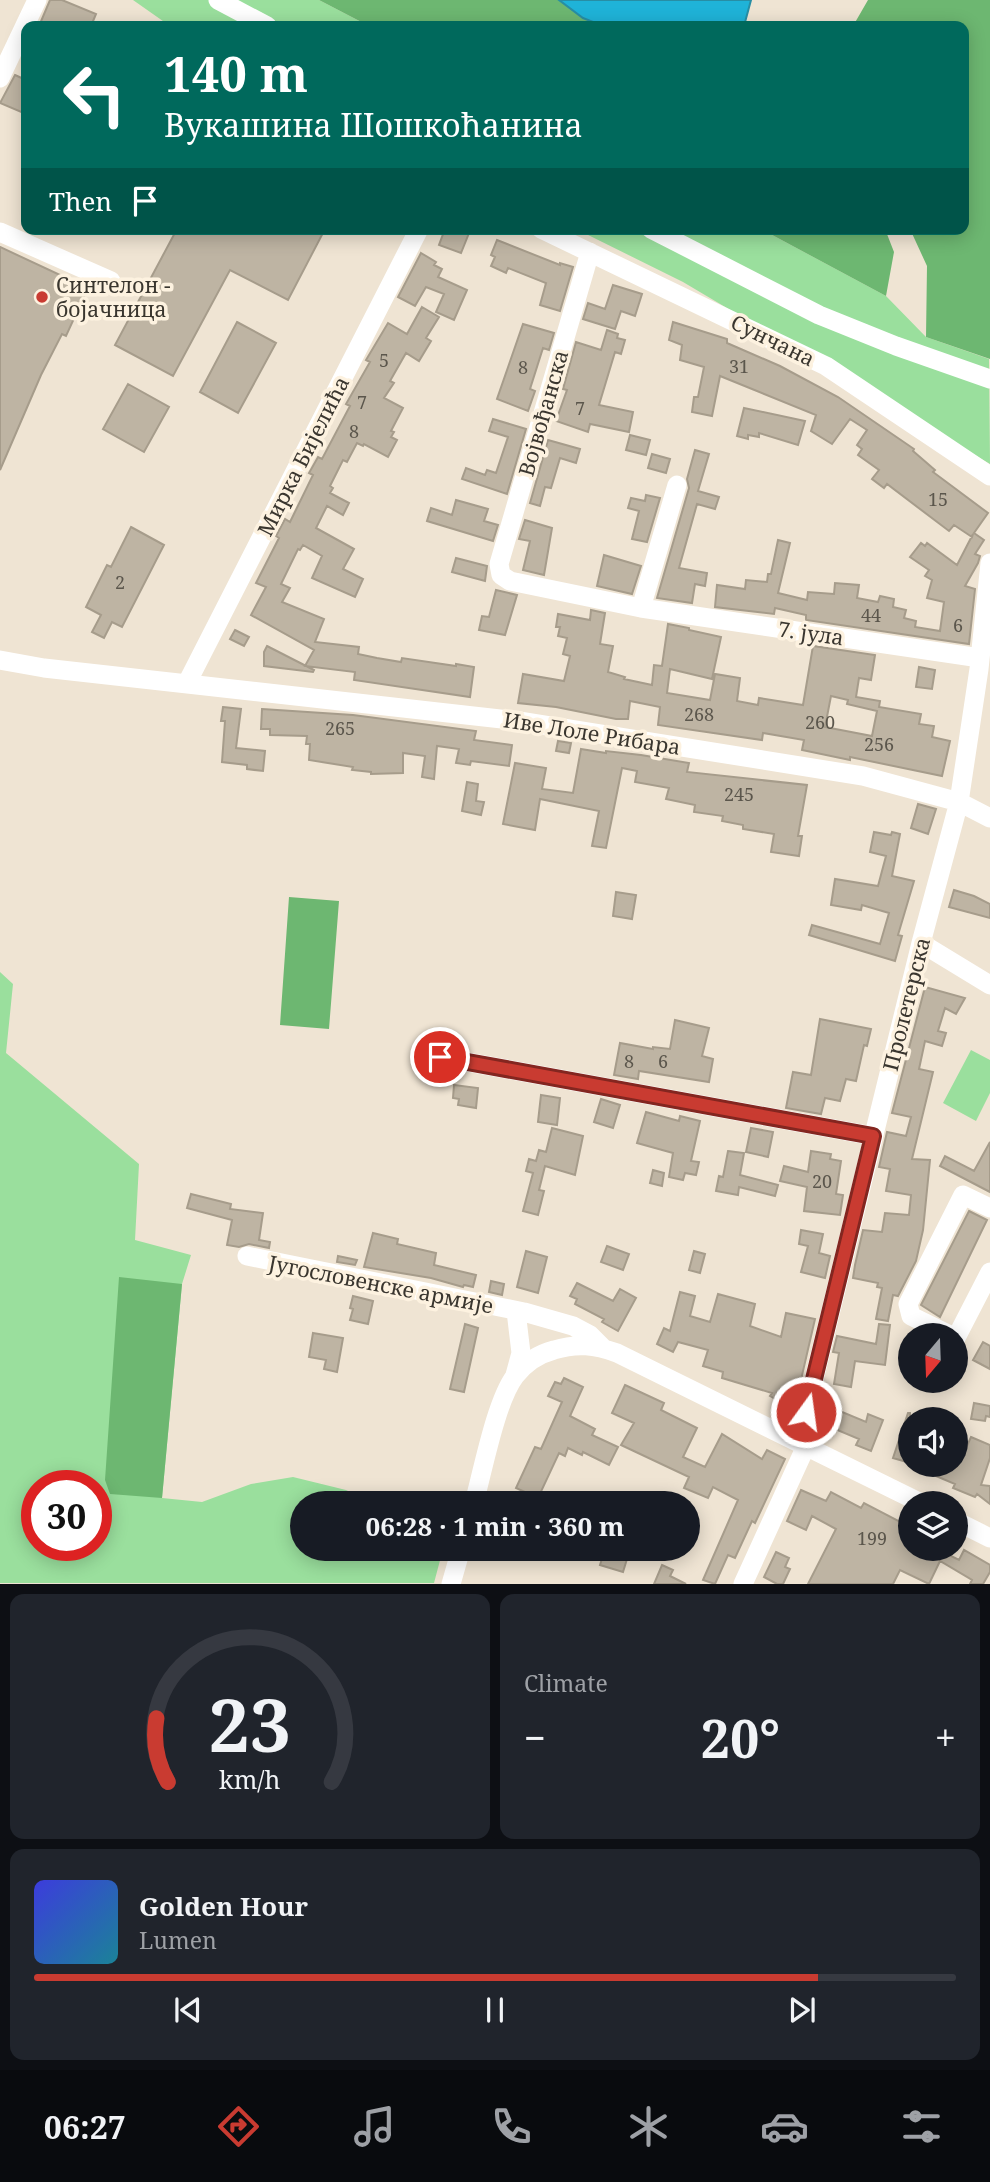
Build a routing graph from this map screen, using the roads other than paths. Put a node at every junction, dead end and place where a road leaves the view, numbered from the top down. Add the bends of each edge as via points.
1 (37, 0) edge
2 (218, 0) edge
3 (27, 21) edge
4 (258, 21) edge
5 (21, 34) edge
6 (0, 78) edge
7 (0, 232) edge
8 (416, 235) edge
9 (554, 235) edge
10 (663, 235) edge
11 (590, 252) junction
12 (111, 281) dead end
13 (990, 379) edge
14 (990, 476) edge
15 (677, 485) dead end
16 (990, 563) edge
17 (501, 575) joint
18 (641, 608) junction
19 (0, 660) edge
20 (983, 666) edge
21 (187, 683) junction
22 (959, 803) junction
23 (990, 818) edge
24 (921, 943) junction
25 (990, 985) edge
26 (440, 1057) dead end
27 (873, 1136) junction
28 (990, 1208) edge
29 (247, 1256) dead end
30 (990, 1272) edge
31 (516, 1311) junction
32 (925, 1323) edge
33 (962, 1323) edge
34 (603, 1347) junction
35 (516, 1375) junction
36 (801, 1443) junction
37 (477, 1491) edge
38 (898, 1492) edge
39 (968, 1527) edge
40 (990, 1538) edge
41 (458, 1561) edge
42 (452, 1584) edge
43 (743, 1584) edge

1 - 3 street
2 - 4 street
5 - 6 street
7 - 12 street
8 - 21 street, Мирка Бијелића
9 - 11 street, Сунчана
10 - 13 street via 820,315
11 - 14 street, Сунчана via 826,366
11 - 17 street, Војвођанска via 499,564
15 - 18 street
16 - 20 street, Пролетерска
17 - 18 street, 7. јула via 510,581
18 - 20 street, 7. јула
19 - 21 street, Иве Лоле Рибара
20 - 22 street, Пролетерска
21 - 22 street, Иве Лоле Рибара via 519,721 863,776
22 - 23 street, Иве Лоле Рибара
22 - 24 street, Пролетерска
24 - 25 street
24 - 27 street, Пролетерска
26 - 27 street
27 - 36 street, Пролетерска
28 - 32 street via 962,1195 908,1304 911,1316
29 - 31 street, Југословенске армије
30 - 33 street
31 - 34 street, Југословенске армије via 573,1326
31 - 35 street, Југословенске армије via 520,1353
34 - 35 street, Југословенске армије via 574,1345 543,1353
34 - 36 street, Југословенске армије
35 - 37 street via 501,1403
36 - 38 street, Југословенске армије
36 - 43 street, Пролетерска
39 - 40 street
41 - 42 street

